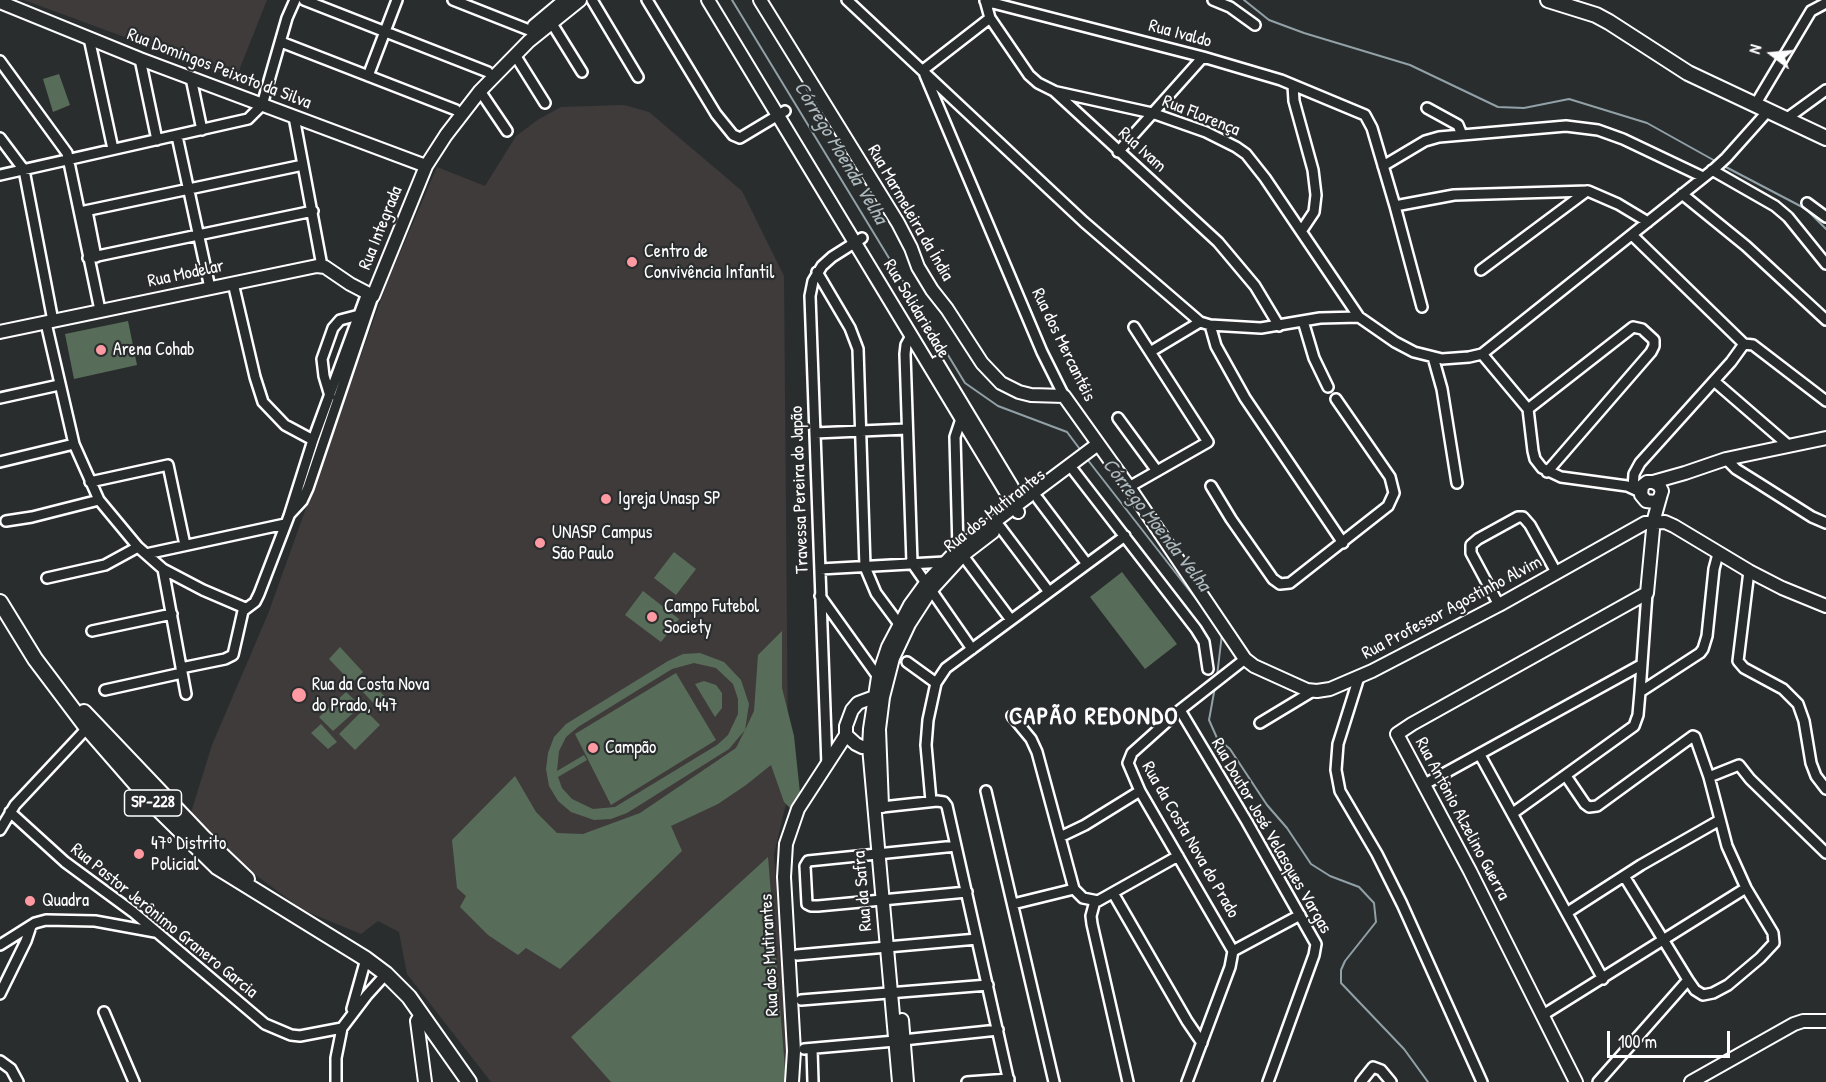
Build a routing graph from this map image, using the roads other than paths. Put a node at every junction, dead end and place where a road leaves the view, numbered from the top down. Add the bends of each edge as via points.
1 (295, 0) edge
2 (304, 0) edge
3 (397, 0) edge
4 (453, 0) edge
5 (565, 0) edge
6 (580, 0) edge
7 (592, 0) edge
8 (646, 0) edge
9 (708, 0) edge
10 (717, 0) edge
11 (760, 0) edge
12 (847, 0) edge
13 (986, 0) edge
14 (1213, 0) edge
15 (1548, 0) edge
16 (1815, 0) edge
17 (0, 2) edge
18 (1826, 3) edge
19 (1811, 11) junction
20 (990, 18) junction
21 (551, 22) junction
22 (1255, 25) dead end
23 (384, 32) junction
24 (532, 33) junction
25 (89, 38) junction
26 (281, 42) junction
27 (515, 55) junction
28 (1203, 57) junction
29 (140, 58) junction
30 (0, 61) edge
31 (923, 70) junction
32 (488, 72) junction
33 (582, 72) dead end
34 (368, 76) junction
35 (638, 77) dead end
36 (191, 78) junction
37 (1293, 85) junction
38 (1826, 90) edge
39 (480, 91) junction
40 (1054, 91) junction
41 (545, 103) dead end
42 (262, 105) junction
43 (1755, 105) junction
44 (1427, 108) dead end
45 (456, 110) junction
46 (1768, 111) junction
47 (781, 113) junction
48 (1152, 113) junction
49 (294, 117) junction
50 (1786, 119) junction
51 (202, 130) junction
52 (507, 131) dead end
53 (1462, 135) junction
54 (177, 136) junction
55 (0, 138) edge
56 (1826, 138) edge
57 (157, 141) junction
58 (113, 149) junction
59 (1118, 152) junction
60 (68, 160) junction
61 (303, 165) junction
62 (422, 165) junction
63 (1383, 166) junction
64 (24, 170) junction
65 (1713, 170) junction
66 (0, 175) edge
67 (1703, 177) junction
68 (190, 189) junction
69 (1588, 191) junction
70 (1682, 194) junction
71 (1807, 203) dead end
72 (1395, 206) junction
73 (313, 211) junction
74 (84, 212) junction
75 (1826, 216) edge
76 (1648, 222) junction
77 (1302, 230) junction
78 (200, 233) junction
79 (1632, 236) junction
80 (858, 240) junction
81 (92, 257) junction
82 (1826, 264) edge
83 (322, 266) junction
84 (1480, 270) dead end
85 (817, 272) junction
86 (232, 283) junction
87 (210, 288) junction
88 (370, 295) junction
89 (1422, 307) dead end
90 (100, 310) junction
91 (359, 315) junction
92 (1359, 317) junction
93 (1826, 320) edge
94 (1303, 321) junction
95 (49, 322) junction
96 (1205, 323) junction
97 (1279, 326) junction
98 (1134, 327) dead end
99 (0, 332) edge
100 (911, 336) junction
101 (1744, 344) junction
102 (1150, 352) junction
103 (1482, 354) junction
104 (1433, 357) junction
105 (1714, 381) junction
106 (59, 385) junction
107 (1328, 387) dead end
108 (330, 396) junction
109 (1064, 396) junction
110 (0, 398) edge
111 (1336, 399) dead end
112 (1826, 401) edge
113 (1528, 409) junction
114 (963, 413) junction
115 (1118, 418) dead end
116 (907, 429) junction
117 (861, 431) junction
118 (815, 433) junction
119 (1826, 438) edge
120 (313, 440) junction
121 (74, 444) junction
122 (1788, 444) junction
123 (1098, 449) junction
124 (1726, 459) junction
125 (0, 462) edge
126 (1074, 468) junction
127 (1157, 471) junction
128 (1547, 472) junction
129 (1685, 473) junction
130 (90, 482) junction
131 (1458, 483) dead end
132 (1211, 486) dead end
133 (1643, 486) junction
134 (1129, 487) junction
135 (1661, 496) junction
136 (1038, 499) junction
137 (99, 500) junction
138 (1020, 507) junction
139 (287, 520) junction
140 (1654, 520) junction
141 (6, 521) dead end
142 (1826, 523) edge
143 (1000, 527) junction
144 (1125, 536) junction
145 (1343, 543) junction
146 (185, 545) junction
147 (142, 551) junction
148 (960, 552) junction
149 (1718, 554) junction
150 (945, 562) junction
151 (912, 563) junction
152 (1087, 564) junction
153 (865, 567) junction
154 (163, 569) junction
155 (820, 569) junction
156 (1749, 571) junction
157 (1556, 572) junction
158 (47, 578) dead end
159 (929, 586) junction
160 (1049, 591) junction
161 (1647, 592) junction
162 (820, 596) junction
163 (0, 602) edge
164 (1499, 605) junction
165 (1826, 606) edge
166 (245, 608) junction
167 (172, 614) junction
168 (1011, 620) junction
169 (899, 624) junction
170 (92, 631) dead end
171 (972, 650) junction
172 (1245, 659) junction
173 (907, 662) dead end
174 (1641, 665) junction
175 (1208, 669) dead end
176 (182, 670) junction
177 (879, 677) junction
178 (1359, 677) junction
179 (936, 682) junction
180 (105, 690) dead end
181 (1313, 691) junction
182 (1640, 692) junction
183 (186, 694) dead end
184 (874, 697) junction
185 (1180, 710) junction
186 (1012, 716) dead end
187 (1260, 723) dead end
188 (90, 725) junction
189 (846, 735) junction
190 (874, 746) junction
191 (1480, 755) junction
192 (827, 765) junction
193 (1566, 776) junction
194 (1709, 777) junction
195 (1425, 784) junction
196 (1826, 789) edge
197 (986, 791) dead end
198 (1140, 791) junction
199 (932, 801) junction
200 (882, 807) junction
201 (9, 812) junction
202 (1513, 813) junction
203 (1720, 820) junction
204 (0, 830) edge
205 (1060, 837) junction
206 (956, 846) junction
207 (1826, 853) edge
208 (882, 854) junction
209 (1178, 856) junction
210 (1623, 876) junction
211 (1746, 888) junction
212 (1074, 889) junction
213 (967, 892) junction
214 (1113, 893) junction
215 (886, 900) junction
216 (1095, 902) junction
217 (1013, 904) junction
218 (1568, 912) junction
219 (1300, 915) junction
220 (31, 926) junction
221 (155, 932) junction
222 (977, 939) junction
223 (1664, 941) junction
224 (0, 945) edge
225 (890, 947) junction
226 (1233, 951) junction
227 (365, 954) junction
228 (797, 955) dead end
229 (386, 974) junction
230 (1603, 979) junction
231 (1688, 980) junction
232 (988, 985) junction
233 (0, 994) edge
234 (895, 994) junction
235 (801, 1000) dead end
236 (104, 1012) dead end
237 (421, 1015) junction
238 (1543, 1016) junction
239 (350, 1017) junction
240 (1826, 1021) edge
241 (342, 1028) junction
242 (998, 1030) junction
243 (899, 1040) junction
244 (1202, 1043) junction
245 (0, 1061) edge
246 (984, 1081) edge
247 (1009, 1081) edge
248 (18, 1082) edge
249 (134, 1082) edge
250 (336, 1082) edge
251 (425, 1082) edge
252 (469, 1082) edge
253 (792, 1082) edge
254 (813, 1082) edge
255 (898, 1082) edge
256 (907, 1082) edge
257 (968, 1082) edge
258 (1054, 1082) edge
259 (1128, 1082) edge
260 (1187, 1082) edge
261 (1268, 1082) edge
262 (1361, 1082) edge
263 (1391, 1082) edge
264 (1482, 1082) edge
265 (1576, 1082) edge
266 (1598, 1082) edge
267 (1691, 1082) edge

1 - 26 street
2 - 23 street
3 - 23 street
4 - 24 street
5 - 24 street, Rua Integrada
6 - 21 street, Rua Integrada
7 - 35 street
8 - 47 street via 733,135 741,138
9 - 47 street, Rua Solidariedade
10 - 47 street, Rua Solidariedade
11 - 109 street, Rua Marmeleira da Índia via 898,223 922,275 982,363 1001,382 1019,392
12 - 31 street
13 - 20 street, Rua Ivam
13 - 28 street, Rua Ivaldo
14 - 22 street
15 - 43 main road via 1610,22 1688,73
16 - 19 street
17 - 25 street, Rua Domingos Peixoto da Silva
18 - 19 street
19 - 43 street
20 - 31 street
20 - 40 street, Rua Ivam via 1029,75
21 - 24 street, Rua Integrada
21 - 33 street
23 - 32 street
23 - 34 street
24 - 27 street, Rua Integrada
24 - 32 street, Rua Integrada
25 - 29 street, Rua Domingos Peixoto da Silva
25 - 58 street
26 - 34 street
26 - 42 street
27 - 39 street, Rua Integrada
27 - 41 street
28 - 37 street, Rua Ivaldo
28 - 48 street
29 - 36 street, Rua Domingos Peixoto da Silva
29 - 57 street
30 - 60 street via 63,146
31 - 96 street via 1084,222
31 - 109 street, Rua dos Mercantéis
32 - 45 street, Rua Integrada
34 - 45 street
36 - 42 street, Rua Domingos Peixoto da Silva
36 - 51 street
37 - 63 street, Rua Ivaldo via 1362,112 1372,128
37 - 77 street via 1316,195 1314,212
38 - 50 street
39 - 52 street
39 - 62 street, Rua Integrada
40 - 48 street, Rua Florença
40 - 59 street, Rua Ivam
42 - 49 street, Rua Domingos Peixoto da Silva
42 - 51 street via 248,119
43 - 46 main road
44 - 53 street via 1458,124
45 - 62 street, Rua Integrada
46 - 50 main road
46 - 65 street
47 - 80 street, Rua Solidariedade
48 - 59 street
48 - 77 street, Rua Florença via 1224,139 1241,150
49 - 61 street
49 - 62 street, Rua Domingos Peixoto da Silva
50 - 56 main road
51 - 54 street
53 - 63 street via 1425,141
53 - 67 street via 1566,126 1584,128 1623,139
54 - 57 street
54 - 68 street
55 - 64 street
57 - 58 street
58 - 60 street
59 - 97 street, Rua Ivam via 1218,242 1255,286
60 - 64 street
60 - 74 street
61 - 68 street
61 - 73 street
62 - 88 street, Rua Integrada via 389,234
63 - 72 street
64 - 66 street
64 - 95 street
65 - 67 street
65 - 82 street via 1780,210 1796,224
67 - 70 street
68 - 74 street
68 - 78 street
69 - 72 street via 1455,195
69 - 76 street
69 - 84 street
70 - 76 street
70 - 93 street via 1746,246
71 - 75 street
72 - 89 street
73 - 78 street
73 - 83 street
74 - 81 street
76 - 79 street
77 - 92 street, Rua Florença
78 - 81 street
78 - 87 street
79 - 101 street
79 - 103 street
80 - 85 street
80 - 100 street, Rua Solidariedade
80 - 114 street, Rua Solidariedade
81 - 90 street
83 - 86 street, Rua Modelar
83 - 88 street
85 - 117 street via 855,337
85 - 118 street, Travessa Pereira do Japão via 810,312
86 - 87 street, Rua Modelar
86 - 120 street via 263,402 285,424
87 - 90 street, Rua Modelar
88 - 91 street, Rua Integrada
88 - 139 street, Rua Integrada via 308,488
90 - 95 street, Rua Modelar
91 - 108 street, Rua Integrada
91 - 108 street via 340,320 333,328 322,359
92 - 94 street
92 - 104 street via 1395,342
94 - 97 street
94 - 107 street
95 - 99 street, Rua Modelar
95 - 106 street
96 - 97 street via 1254,328
96 - 102 street
96 - 145 street via 1245,398
98 - 102 street
100 - 114 street, Rua Solidariedade
100 - 116 street via 905,354
101 - 105 street
101 - 112 street via 1753,345
102 - 127 street via 1208,442
103 - 104 street via 1457,359
103 - 113 street
104 - 131 street
105 - 122 street
105 - 133 street via 1640,463
106 - 110 street
106 - 121 street
108 - 120 street, Rua Integrada
109 - 123 street, Rua dos Mercantéis
111 - 145 street via 1394,486 1388,506
113 - 128 street via 1533,451
113 - 128 street via 1633,327 1642,329 1654,340 1651,352
114 - 138 street, Rua Solidariedade
114 - 148 street via 955,436
115 - 127 street
116 - 117 street
116 - 151 street
117 - 118 street
117 - 153 street
118 - 155 street, Travessa Pereira do Japão
119 - 122 street
120 - 139 street, Rua Integrada
121 - 125 street
121 - 130 street
122 - 124 street
123 - 126 street, Rua dos Mutirantes
123 - 134 street, Rua dos Mercantéis
124 - 129 street
124 - 142 street via 1736,469
126 - 136 street, Rua dos Mutirantes
126 - 138 street, Rua dos Mutirantes
126 - 144 street
127 - 134 street
128 - 133 street via 1575,480
129 - 133 street
129 - 135 street
130 - 137 street
130 - 146 street via 168,465
132 - 145 street via 1247,543 1280,584 1290,583
133 - 135 street via 1661,488
133 - 135 street via 1652,502
133 - 140 street
134 - 172 street, Rua dos Mercantéis
135 - 140 street
136 - 138 street, Rua dos Mutirantes
136 - 152 street
137 - 141 street
137 - 147 street
138 - 143 street, Rua dos Mutirantes
138 - 148 street, Rua dos Mutirantes
139 - 146 street
139 - 166 street, Rua Integrada via 259,594
140 - 149 street via 1674,526
140 - 157 street, Rua Professor Agostinho Alvim
140 - 161 street
143 - 148 street, Rua dos Mutirantes
143 - 160 street
144 - 152 street
144 - 175 street via 1202,637
146 - 147 street
147 - 154 street
147 - 158 street via 105,565
148 - 150 street, Rua dos Mutirantes
148 - 159 street, Rua dos Mutirantes
148 - 168 street
149 - 156 street
149 - 182 street via 1703,649
150 - 151 street
150 - 159 street, Rua dos Mutirantes
151 - 153 street
151 - 159 street
152 - 160 street
153 - 155 street
153 - 169 street via 876,593
154 - 166 street
154 - 167 street
155 - 162 street, Travessa Pereira do Japão
156 - 165 street
156 - 196 street via 1738,661 1783,689 1798,704 1811,763
157 - 164 street, Rua Professor Agostinho Alvim
157 - 164 street via 1522,517 1478,539 1471,545 1471,553
159 - 169 street, Rua dos Mutirantes
159 - 171 street
159 - 190 street, Rua dos Mutirantes via 893,658
160 - 168 street
161 - 174 street
161 - 195 street, Rua Antônio Alzelino Guerra via 1397,734
162 - 177 street
162 - 192 street, Travessa Pereira do Japão
163 - 188 main road, SP-228 via 29,650
164 - 178 street, Rua Professor Agostinho Alvim
166 - 176 street, Rua Integrada via 233,655
167 - 170 street
167 - 176 street
168 - 171 street
169 - 177 street, Rua dos Mutirantes
171 - 179 street via 946,668
172 - 181 street, Rua dos Mercantéis
172 - 185 street, Rua da Costa Nova do Prado
173 - 179 street
174 - 182 street
174 - 191 street
176 - 180 street
176 - 183 street
177 - 184 street, Rua dos Mutirantes
178 - 181 street via 1330,689
178 - 264 street, Rua Professor Agostinho Alvim via 1338,744 1336,770 1340,791 1402,904
179 - 199 street via 926,745
181 - 187 street
182 - 193 street via 1634,726
184 - 189 street, Rua dos Mutirantes via 852,710
184 - 190 street, Rua da Safra
185 - 198 street, Rua da Costa Nova do Prado via 1129,758 1128,767
185 - 219 street, Rua Doutor José Velasques Vargas
186 - 205 street via 1037,752
188 - 201 street
188 - 227 main road, SP-228 via 268,899
189 - 190 street via 856,744
189 - 192 street, Rua dos Mutirantes
190 - 200 street, Rua da Safra
190 - 208 street, Rua da Safra
191 - 195 street
191 - 202 street
192 - 253 street, Rua dos Mutirantes via 798,809 786,844
193 - 194 street via 1585,804 1597,806 1693,736
193 - 202 street
194 - 203 street
194 - 207 street via 1739,765
195 - 238 street, Rua Antônio Alzelino Guerra
197 - 217 street
198 - 205 street
198 - 209 street, Rua da Costa Nova do Prado
199 - 200 street
199 - 206 street via 946,803
200 - 208 street, Rua da Safra
201 - 204 street
201 - 221 street, Rua Pastor Jerônimo Granero Garcia via 65,862
202 - 218 street
203 - 210 street
203 - 211 street
205 - 212 street
206 - 208 street
206 - 213 street
208 - 215 street, Rua da Safra
208 - 215 street via 808,861 807,904
209 - 214 street
209 - 226 street, Rua da Costa Nova do Prado
210 - 218 street
210 - 223 street
211 - 223 street
211 - 231 street via 1773,933 1774,943 1744,972 1713,993 1699,993
212 - 216 street
212 - 217 street
213 - 215 street
213 - 222 street
214 - 216 street
214 - 244 street
215 - 225 street, Rua da Safra
216 - 259 street via 1091,920
217 - 258 street
218 - 230 street
219 - 226 street
219 - 261 street, Rua Doutor José Velasques Vargas via 1316,949
220 - 221 street via 46,920 80,920
220 - 224 street
220 - 233 street
221 - 241 street, Rua Pastor Jerônimo Granero Garcia via 274,1029 300,1036
222 - 225 street
222 - 232 street
223 - 230 street
223 - 231 street
225 - 228 street
225 - 234 street, Rua da Safra
226 - 244 street
227 - 229 main road, SP-228
227 - 239 street
229 - 237 main road, SP-228
229 - 239 street
230 - 238 street
231 - 266 street
232 - 234 street
232 - 242 street
234 - 235 street
234 - 243 street, Rua da Safra
236 - 249 street
237 - 251 street via 417,1021
237 - 252 main road, SP-228
238 - 265 street, Rua Antônio Alzelino Guerra
239 - 241 street
240 - 267 street via 1794,1024
241 - 250 street
242 - 243 street
242 - 247 street
243 - 254 street via 808,1049
243 - 255 street, Rua da Safra
243 - 256 street, Rua da Safra
244 - 260 street
245 - 248 street via 11,1069
246 - 247 street
246 - 257 street
262 - 263 street via 1373,1067

